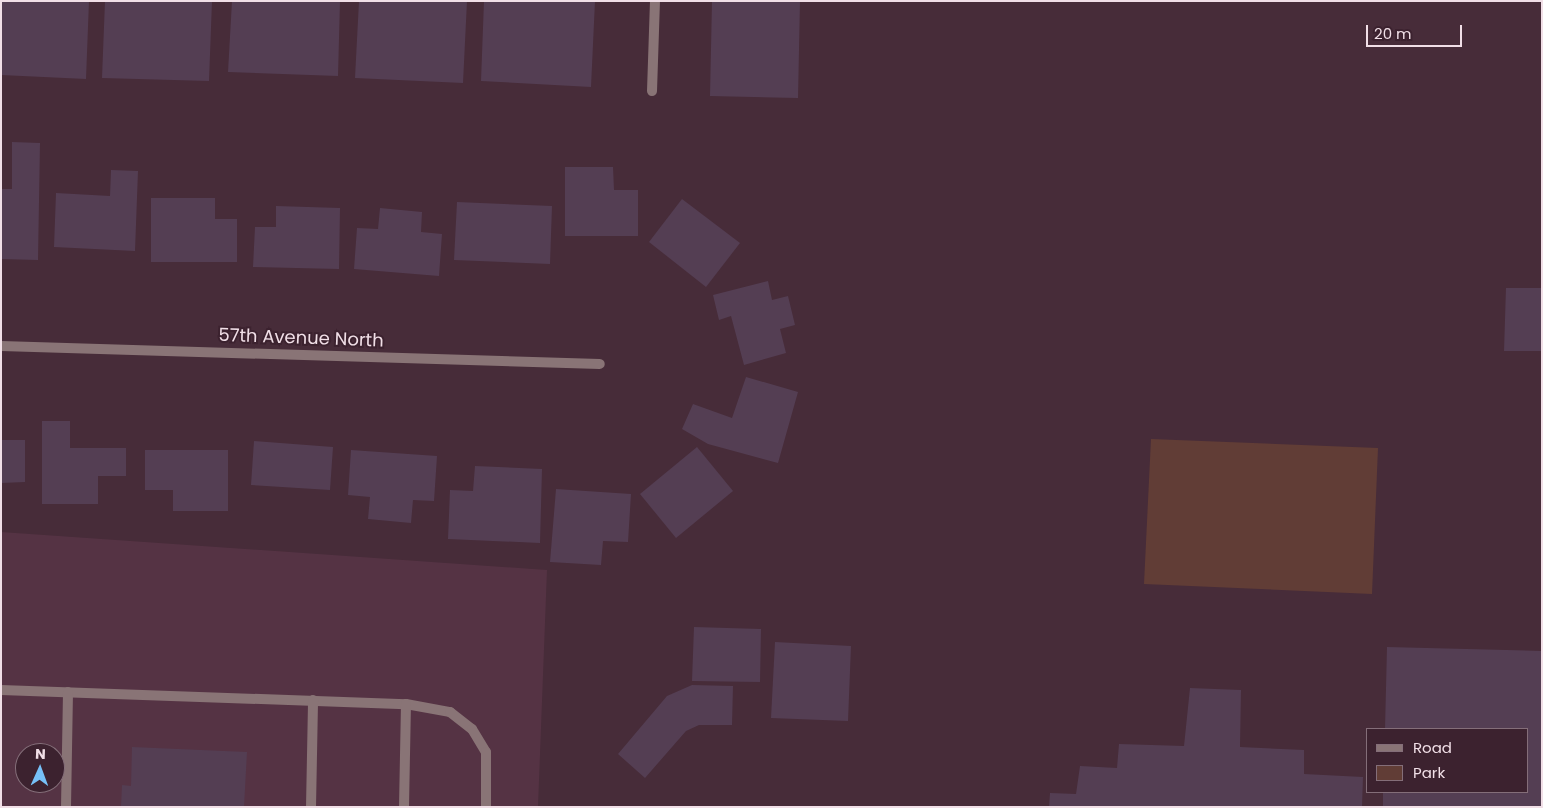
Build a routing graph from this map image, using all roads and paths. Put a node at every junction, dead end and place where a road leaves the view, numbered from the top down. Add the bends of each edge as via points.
1 (655, 1) edge
2 (652, 90) dead end
3 (1, 346) edge
4 (600, 364) dead end
5 (1, 690) edge
6 (68, 692) junction
7 (313, 700) junction
8 (406, 704) junction
9 (66, 807) edge
10 (311, 807) edge
11 (404, 807) edge
12 (486, 807) edge

1 - 2 street
3 - 4 street, 57th Avenue North
5 - 6 street
6 - 7 street
6 - 9 street
7 - 8 street
7 - 10 street
8 - 11 street
8 - 12 street via 450,712 472,730 486,752

